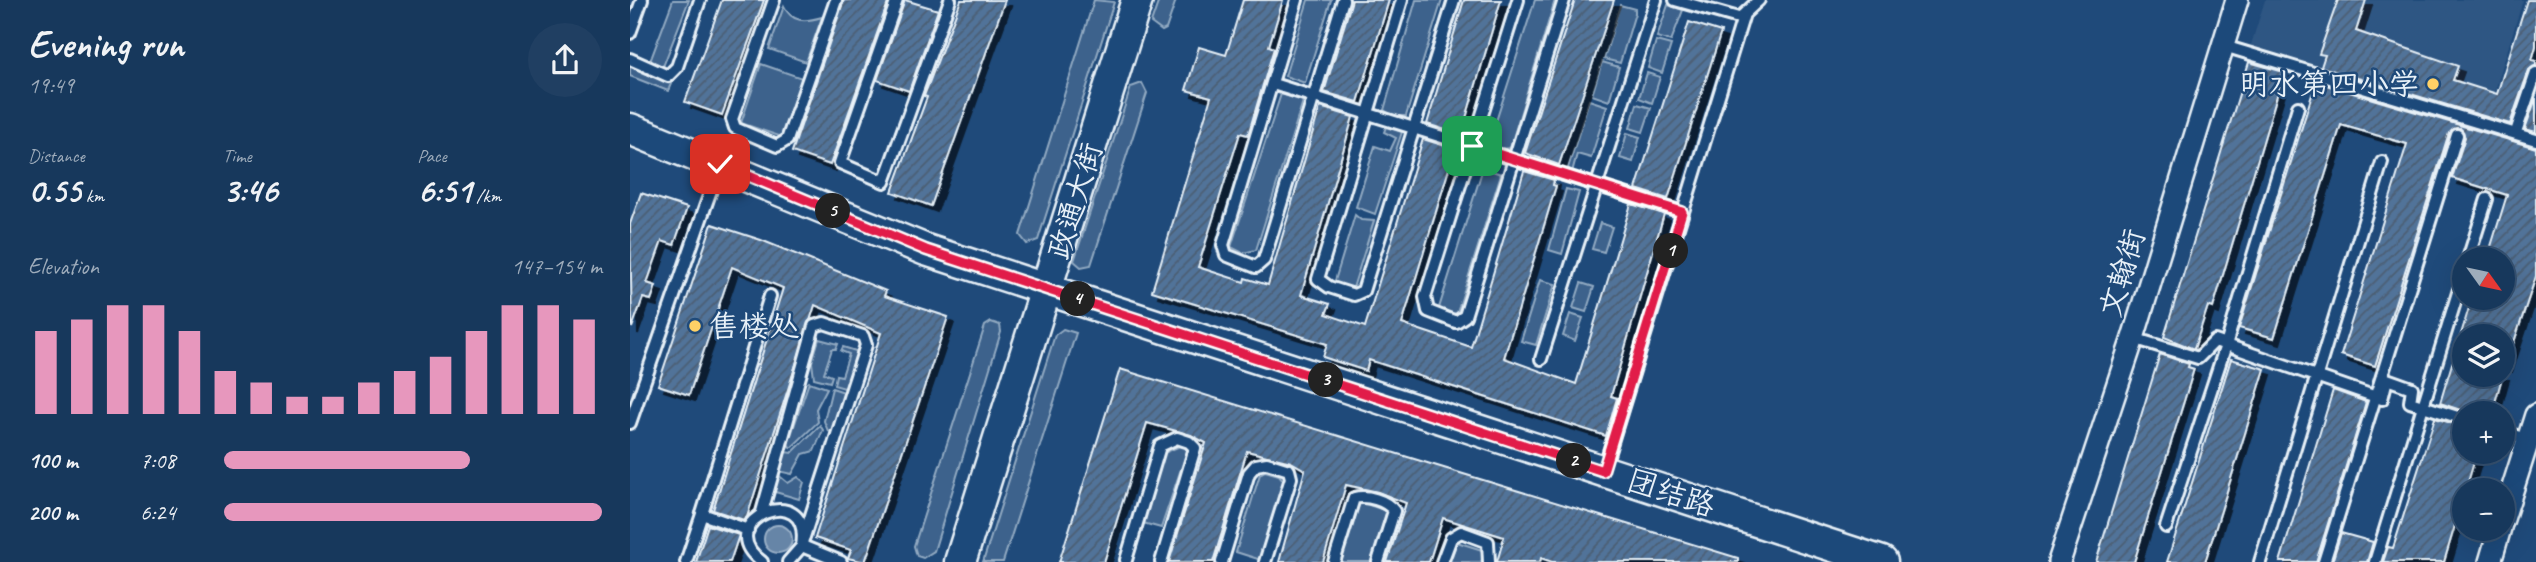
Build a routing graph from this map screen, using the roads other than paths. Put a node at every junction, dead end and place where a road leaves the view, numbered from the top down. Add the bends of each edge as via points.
1 (642, 0) edge
2 (700, 0) edge
3 (774, 0) edge
4 (836, 0) edge
5 (897, 0) edge
6 (950, 0) edge
7 (1137, 0) edge
8 (1297, 0) edge
9 (1343, 0) edge
10 (1402, 0) edge
11 (1454, 0) edge
12 (1518, 0) edge
13 (1564, 0) edge
14 (1656, 0) edge
15 (1675, 0) edge
16 (1759, 0) edge
17 (2236, 0) edge
18 (1742, 19) junction
19 (630, 33) edge
20 (2224, 46) junction
21 (630, 59) edge
22 (2536, 72) edge
23 (1273, 84) junction
24 (1313, 97) junction
25 (2298, 107) dead end
26 (1368, 114) junction
27 (1414, 128) junction
28 (630, 129) edge
29 (2517, 129) dead end
30 (2457, 135) dead end
31 (2536, 140) edge
32 (1472, 146) junction
33 (1514, 159) junction
34 (2382, 162) dead end
35 (720, 164) junction
36 (1598, 186) junction
37 (2487, 199) dead end
38 (1682, 212) junction
39 (2472, 247) edge
40 (1047, 289) junction
41 (771, 296) dead end
42 (2453, 310) edge
43 (2133, 338) junction
44 (2226, 345) junction
45 (1541, 359) dead end
46 (2318, 377) junction
47 (2376, 397) junction
48 (633, 404) edge
49 (2423, 406) junction
50 (2452, 415) edge
51 (2536, 416) edge
52 (630, 423) edge
53 (2515, 436) edge
54 (2528, 440) junction
55 (1603, 471) junction
56 (2515, 481) edge
57 (762, 512) junction
58 (702, 513) junction
59 (2166, 527) dead end
60 (748, 530) junction
61 (2496, 541) edge
62 (749, 545) junction
63 (797, 552) edge
64 (1127, 561) edge
65 (686, 562) edge
66 (743, 562) edge
67 (762, 562) edge
68 (841, 562) edge
69 (960, 562) edge
70 (1161, 562) edge
71 (1222, 562) edge
72 (1265, 562) edge
73 (1334, 562) edge
74 (1378, 562) edge
75 (1442, 562) edge
76 (1489, 562) edge
77 (1882, 562) edge
78 (2059, 562) edge
79 (2260, 562) edge
80 (2324, 562) edge
81 (2375, 562) edge
82 (2490, 562) edge

1 - 19 lane
2 - 21 lane via 677,67 668,76
3 - 4 lane via 732,119 735,128 777,146 787,140
5 - 6 lane via 840,163 884,182
7 - 40 street, 政通大街
8 - 23 lane
9 - 24 lane
10 - 26 lane
11 - 27 lane
12 - 32 lane
13 - 33 lane
14 - 36 lane
15 - 18 lane
16 - 18 lane
17 - 20 street, 文翰街
18 - 38 lane
20 - 31 lane
20 - 43 street, 文翰街
22 - 29 lane
23 - 24 lane
23 - 24 lane via 1223,245 1233,260 1256,267 1264,260
24 - 26 lane
25 - 44 lane
26 - 27 lane
26 - 27 lane via 1318,279 1354,295 1363,291
27 - 32 lane
28 - 35 street, 团结路
30 - 47 lane
32 - 33 lane
32 - 33 lane via 1425,297 1428,311 1435,316 1457,322 1465,316
33 - 36 lane
34 - 46 lane
35 - 40 street, 团结路 via 926,250
35 - 48 lane
36 - 38 lane
36 - 45 lane
37 - 39 lane
38 - 55 lane
40 - 55 street, 团结路
40 - 69 street, 政通大街
41 - 58 lane
42 - 49 lane
43 - 44 lane via 2198,358 2216,341
43 - 78 street, 文翰街
44 - 46 lane
44 - 59 lane
46 - 47 lane
46 - 79 lane
47 - 49 lane via 2382,399 2387,379 2412,388 2410,402
47 - 80 lane
48 - 52 lane
49 - 50 lane
49 - 81 lane
51 - 54 street
53 - 54 lane
54 - 56 street
55 - 77 street, 团结路
57 - 60 lane
57 - 63 lane via 775,509 792,514 802,528
57 - 63 lane via 814,326 824,323 863,336 866,345
58 - 60 lane
58 - 65 lane
60 - 62 lane
61 - 82 street
62 - 66 lane
62 - 67 lane
63 - 68 lane
64 - 70 lane via 1160,446 1177,438 1195,448
71 - 72 lane via 1250,473 1256,465 1267,463 1289,470 1291,478
73 - 74 lane via 1354,498 1364,496 1389,504 1394,511
75 - 76 lane via 1451,538 1461,531 1488,542

